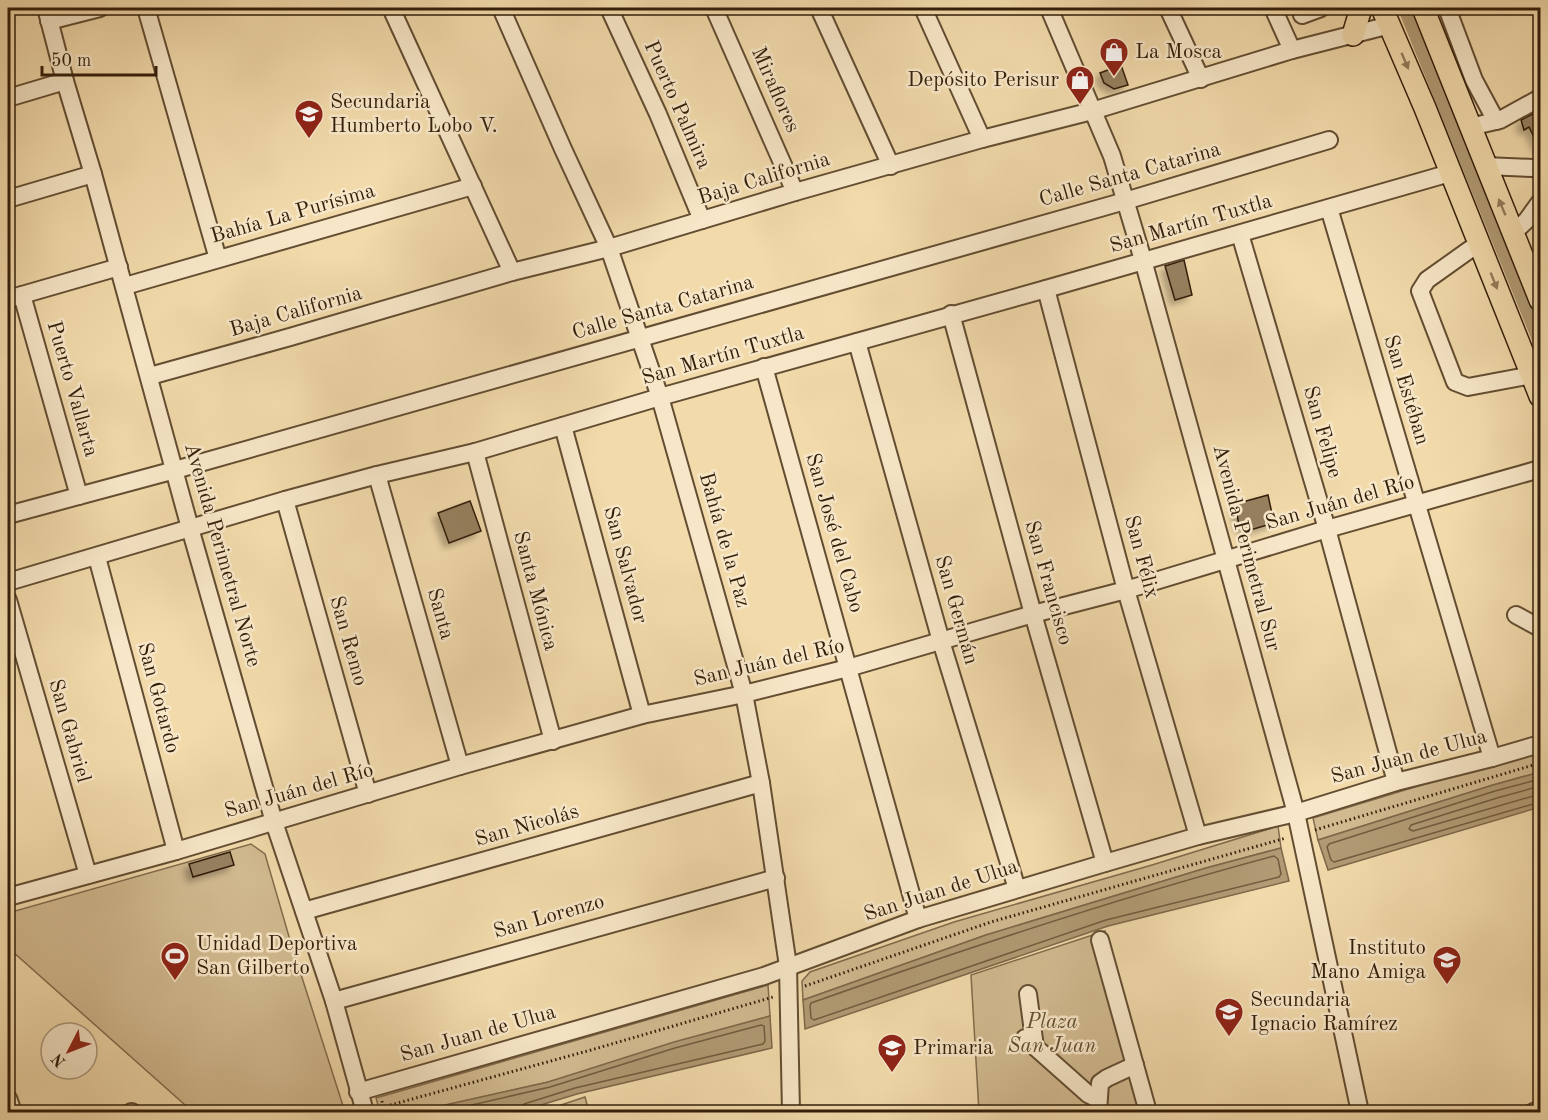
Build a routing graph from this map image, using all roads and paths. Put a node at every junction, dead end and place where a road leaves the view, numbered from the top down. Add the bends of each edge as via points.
1 (100, 8) edge
2 (146, 8) edge
3 (391, 8) edge
4 (501, 8) edge
5 (609, 8) edge
6 (714, 8) edge
7 (819, 8) edge
8 (923, 8) edge
9 (1049, 8) edge
10 (1168, 8) edge
11 (1273, 8) edge
12 (1321, 8) edge
13 (1361, 8) edge
14 (1423, 8) edge
15 (1447, 8) edge
16 (47, 14) edge
17 (1302, 15) dead end
18 (1386, 16) edge
19 (1353, 35) junction
20 (1292, 50) junction
21 (1201, 79) junction
22 (65, 81) junction
23 (8, 98) edge
24 (1540, 98) edge
25 (1092, 111) junction
26 (1496, 121) junction
27 (1470, 127) junction
28 (982, 139) junction
29 (1329, 140) dead end
30 (891, 166) junction
31 (1485, 166) junction
32 (1533, 168) dead end
33 (1450, 172) junction
34 (93, 174) junction
35 (473, 186) junction
36 (795, 192) junction
37 (8, 199) edge
38 (1125, 201) junction
39 (1540, 202) edge
40 (1329, 208) junction
41 (702, 220) junction
42 (1527, 223) edge
43 (1240, 234) junction
44 (1479, 243) junction
45 (609, 248) junction
46 (218, 259) junction
47 (1143, 260) junction
48 (119, 267) junction
49 (512, 272) junction
50 (125, 286) junction
51 (1538, 287) edge
52 (1046, 289) junction
53 (15, 297) edge
54 (951, 315) junction
55 (640, 338) junction
56 (857, 342) junction
57 (764, 367) junction
58 (1532, 375) junction
59 (150, 376) junction
60 (1540, 396) edge
61 (660, 397) junction
62 (564, 426) junction
63 (475, 452) junction
64 (1540, 469) edge
65 (175, 470) junction
66 (377, 475) junction
67 (79, 496) junction
68 (285, 501) junction
69 (1417, 504) junction
70 (8, 515) edge
71 (190, 528) junction
72 (1327, 529) junction
73 (97, 557) junction
74 (1226, 559) junction
75 (8, 582) edge
76 (1126, 590) junction
77 (8, 600) edge
78 (1033, 614) junction
79 (1516, 615) dead end
80 (1540, 628) edge
81 (941, 641) junction
82 (848, 668) junction
83 (744, 694) junction
84 (642, 715) junction
85 (553, 741) junction
86 (1540, 744) edge
87 (1492, 758) junction
88 (1540, 763) edge
89 (460, 766) junction
90 (1396, 782) junction
91 (761, 783) junction
92 (368, 794) junction
93 (1296, 813) junction
94 (274, 822) junction
95 (1300, 834) junction
96 (1198, 836) junction
97 (176, 851) junction
98 (1105, 863) junction
99 (88, 875) junction
100 (776, 878) junction
101 (1017, 889) junction
102 (8, 897) edge
103 (304, 911) junction
104 (918, 919) junction
105 (1100, 940) dead end
106 (788, 966) junction
107 (789, 992) junction
108 (1028, 994) dead end
109 (334, 1001) junction
110 (1135, 1065) junction
111 (377, 1086) junction
112 (358, 1092) junction
113 (8, 1098) edge
114 (1102, 1108) edge
115 (1540, 1110) edge
116 (13, 1113) edge
117 (365, 1113) edge
118 (791, 1113) edge
119 (1148, 1113) edge
120 (1360, 1113) edge
121 (1533, 1113) edge

1 - 16 street
2 - 46 street
3 - 35 street
4 - 45 street, Bahía de la Paz
5 - 41 street, Puerto Palmira
6 - 36 street, Miraflores
7 - 30 street
8 - 28 street
9 - 25 street, Avenida Perimetral Sur
10 - 21 street
11 - 20 street
12 - 17 street
13 - 19 main road
14 - 27 main road
15 - 26 street via 1474,80
16 - 22 street, Avenida Perimetral Norte
18 - 19 street, Baja California
18 -> 33 main road
19 - 20 street, Baja California
20 - 21 street, Baja California
21 - 25 street, Baja California
22 - 23 street
22 - 34 street, Avenida Perimetral Norte
24 - 26 street
25 - 28 street, Baja California
25 - 38 street, Avenida Perimetral Sur via 1112,156
26 - 27 street
27 - 31 main road
28 - 30 street, Baja California
29 - 38 street, Calle Santa Catarina
30 - 36 street, Baja California
31 - 32 street
42 -> 31 main road
33 - 40 street, San Martín Tuxtla
33 - 44 main road
34 - 37 street
34 - 48 street, Avenida Perimetral Norte
35 - 46 street, Bahía La Purísima
35 - 49 street
36 - 41 street, Baja California
38 - 47 street, Avenida Perimetral Sur
38 - 55 street, Calle Santa Catarina
39 - 42 street
40 - 43 street, San Martín Tuxtla
40 - 69 street, San Estéban
41 - 45 street, Baja California
42 - 51 main road
43 - 47 street, San Martín Tuxtla
43 - 72 street, San Felipe
44 -> 58 main road
44 - 58 street via 1427,280 1420,291 1455,382 1468,387
45 - 49 street, Baja California
45 - 55 street, Bahía de la Paz
46 - 50 street, Bahía La Purísima
47 - 52 street, San Martín Tuxtla
47 - 74 street, Avenida Perimetral Sur
48 - 50 street, Avenida Perimetral Norte
48 - 53 street
49 - 59 street, Baja California
50 - 59 street, Avenida Perimetral Norte
52 - 54 street, San Martín Tuxtla
52 - 76 street, San Félix
53 - 67 street, Puerto Vallarta
54 - 56 street, San Martín Tuxtla
54 - 78 street, San Francisco
55 - 61 street, Bahía de la Paz
55 - 65 street, Calle Santa Catarina
56 - 57 street, San Martín Tuxtla
56 - 81 street, San Germán
57 - 61 street, San Martín Tuxtla
57 - 82 street, San José del Cabo
58 - 60 main road
59 - 65 street, Avenida Perimetral Norte
61 - 62 street, San Martín Tuxtla
61 - 83 street, Bahía de la Paz
62 - 63 street, San Martín Tuxtla
62 - 84 street, San Salvador
63 - 66 street, San Martín Tuxtla
63 - 85 street, Santa Mónica
64 - 69 street, San Juán del Río
65 - 67 street, Calle Santa Catarina
65 - 71 street, Avenida Perimetral Norte
66 - 68 street, San Martín Tuxtla
66 - 89 street, Santa
67 - 70 street, Calle Santa Catarina
68 - 71 street, San Martín Tuxtla
68 - 92 street, San Remo
69 - 72 street, San Juán del Río
69 - 87 street, San Estéban
71 - 73 street, San Martín Tuxtla
71 - 94 street, Avenida Perimetral Norte
72 - 74 street, San Juán del Río
72 - 90 street, San Felipe
73 - 75 street, San Martín Tuxtla
73 - 97 street, San Gotardo
74 - 76 street, San Juán del Río
74 - 93 street, Avenida Perimetral Sur
76 - 78 street, San Juán del Río
76 - 96 street, San Félix
77 - 99 street, San Gabriel
78 - 81 street, San Juán del Río
78 - 98 street, San Francisco
79 - 80 street
81 - 82 street, San Juán del Río
81 - 101 street, San Germán
82 - 83 street, San Juán del Río
82 - 104 street, San José del Cabo
83 - 84 street, San Juán del Río
83 - 91 street, Bahía de la Paz
84 - 85 street, San Juán del Río
85 - 89 street, San Juán del Río
86 - 87 street, San Juan de Ulua
87 - 90 street, San Juan de Ulua
88 - 95 path
89 - 92 street, San Juán del Río
90 - 93 street, San Juan de Ulua
91 - 100 street, Bahía de la Paz
91 - 103 street, San Nicolás
92 - 94 street, San Juán del Río
93 - 95 street, Avenida Perimetral Sur
93 - 96 street, San Juan de Ulua
94 - 97 street, San Juán del Río
94 - 103 street, Avenida Perimetral Norte
95 - 107 path via 991,922
95 - 120 street, Avenida Perimetral Sur
96 - 98 street, San Juan de Ulua
97 - 99 street, San Juán del Río
98 - 101 street, San Juan de Ulua
99 - 102 street, San Juán del Río
100 - 106 street, Bahía de la Paz
100 - 109 street, San Lorenzo
101 - 104 street, San Juan de Ulua
103 - 109 street, Avenida Perimetral Norte
104 - 106 street, San Juan de Ulua
105 - 110 street
106 - 107 street, Bahía de la Paz
106 - 111 street, San Juan de Ulua
107 - 111 path via 383,1107
107 - 118 street, Bahía de la Paz
108 - 114 street via 1030,1042
109 - 112 street, Avenida Perimetral Norte
110 - 114 street via 1100,1083
110 - 119 street
111 - 112 street, San Juan de Ulua
112 - 117 street, Avenida Perimetral Norte
113 - 116 street
115 - 121 street

